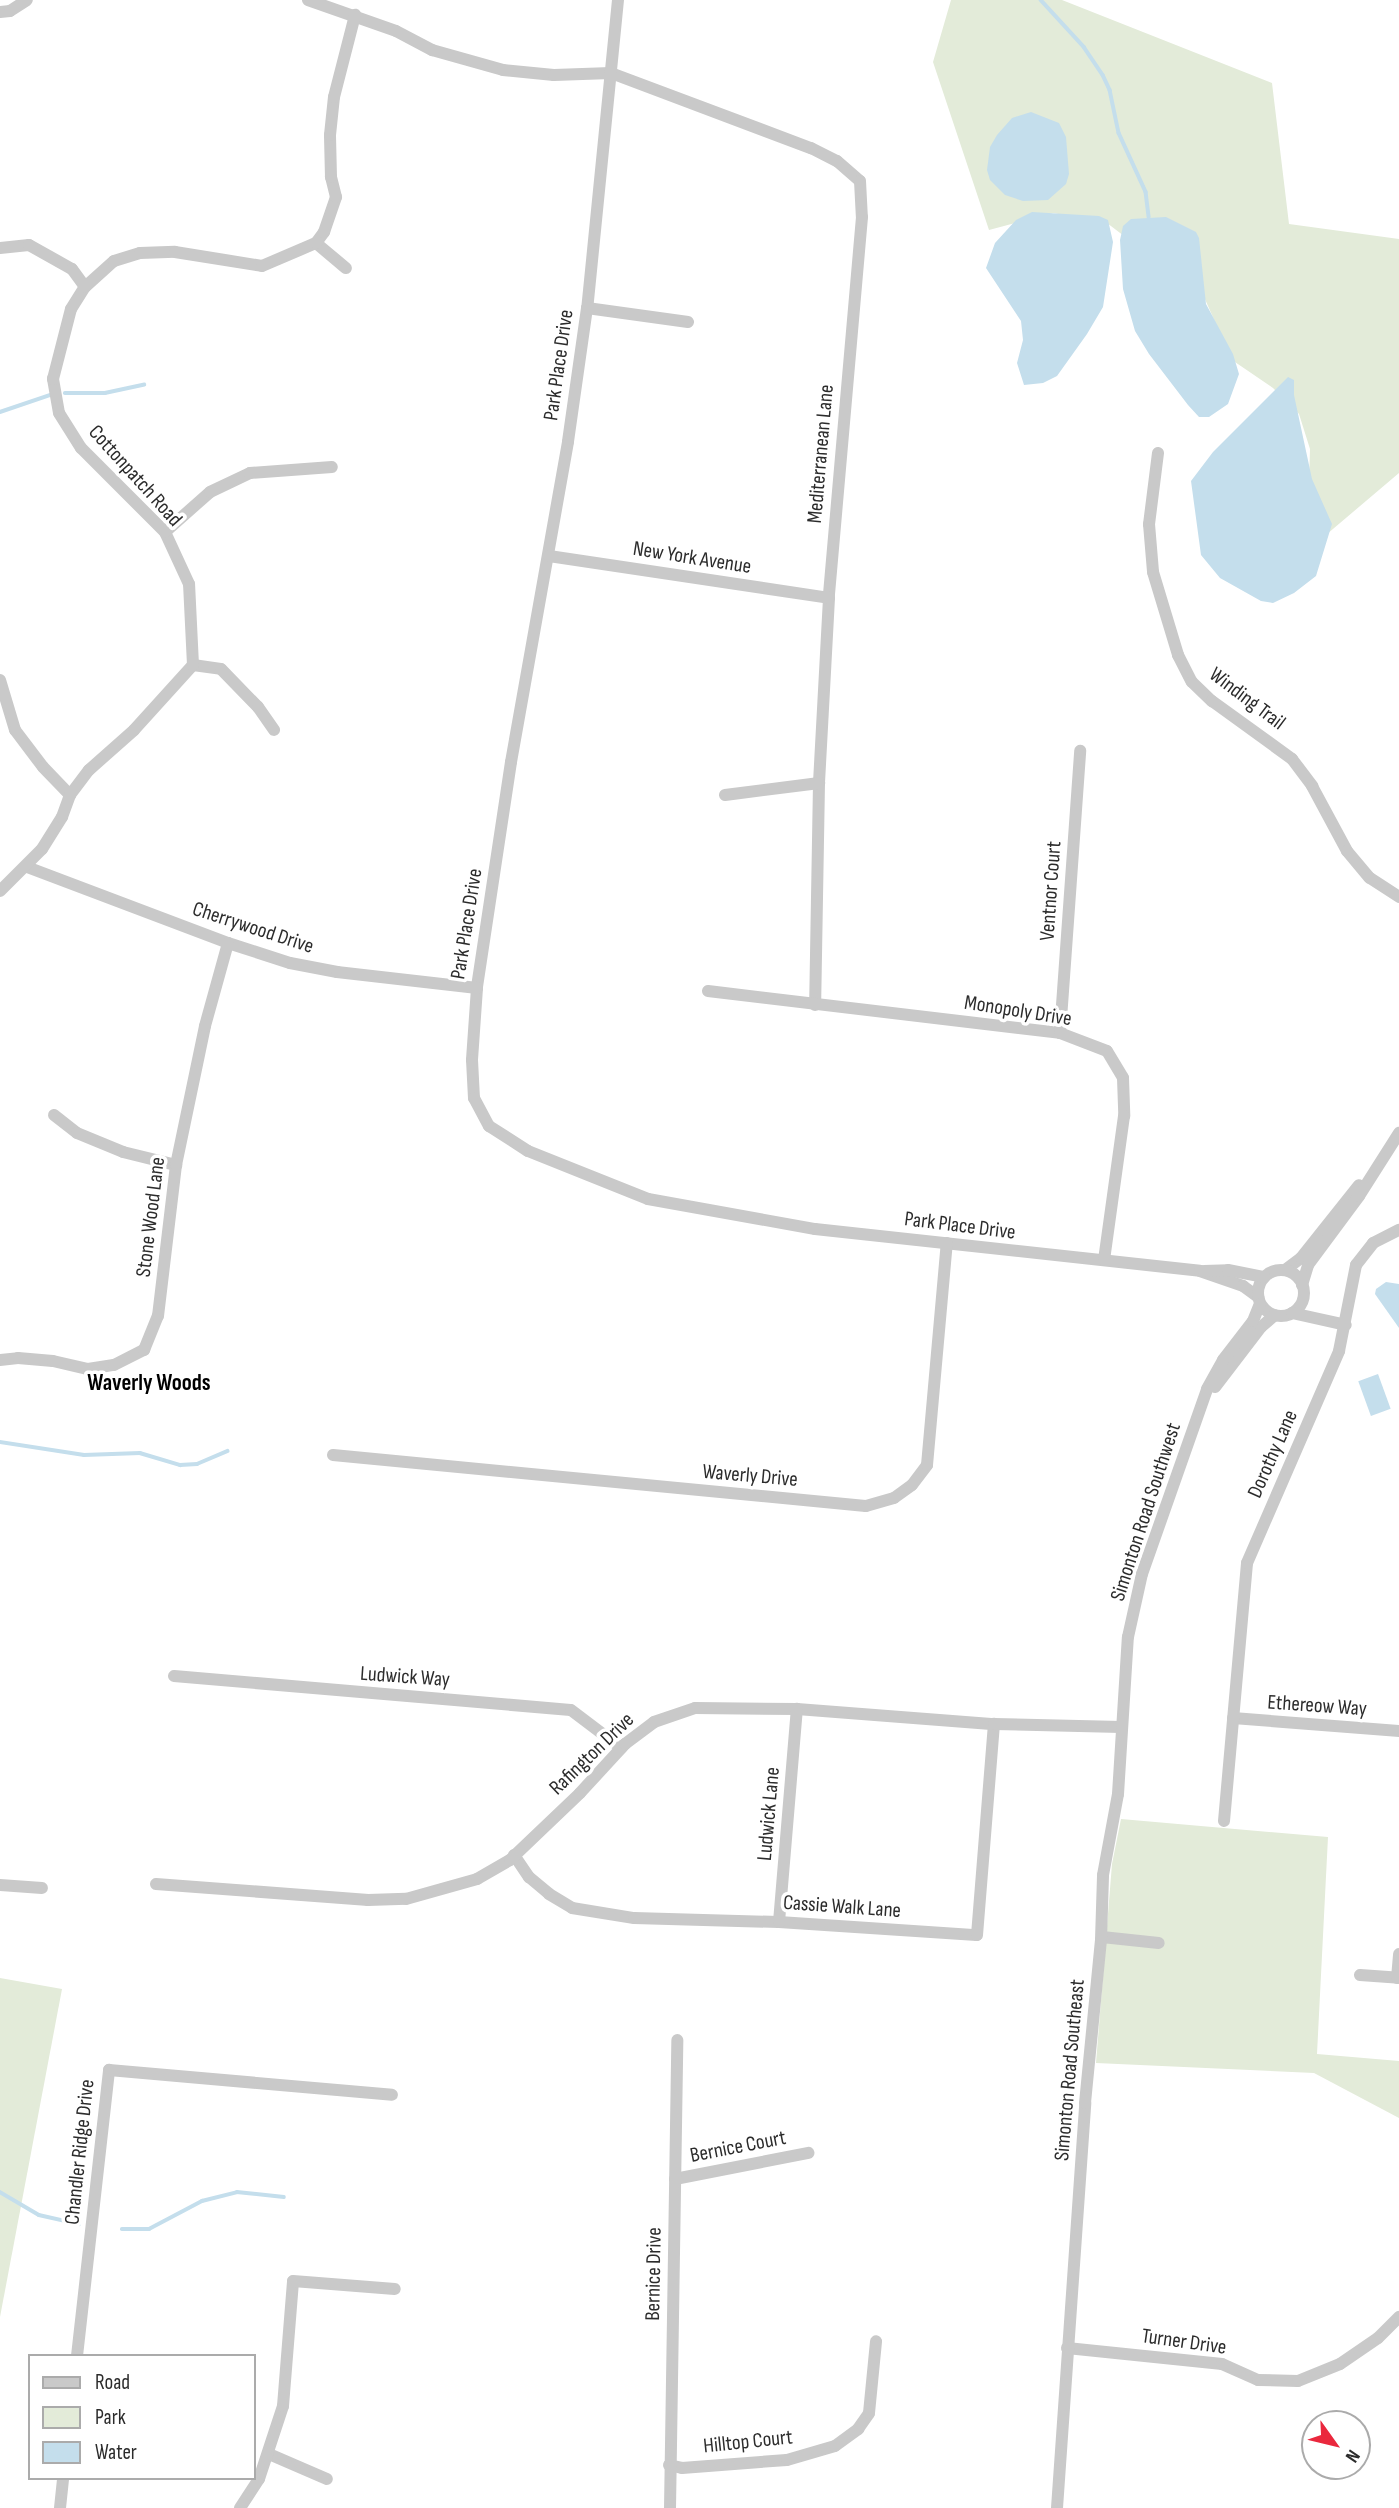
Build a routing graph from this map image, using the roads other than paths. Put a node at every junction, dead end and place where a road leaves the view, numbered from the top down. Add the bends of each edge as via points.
1 (27, 0) edge
2 (308, 0) edge
3 (618, 0) edge
4 (0, 12) edge
5 (355, 15) junction
6 (611, 73) junction
7 (316, 243) junction
8 (0, 248) edge
9 (346, 268) dead end
10 (85, 287) junction
11 (587, 308) junction
12 (688, 321) dead end
13 (1158, 453) dead end
14 (332, 467) dead end
15 (165, 531) junction
16 (549, 556) junction
17 (829, 598) junction
18 (193, 665) junction
19 (0, 680) edge
20 (274, 730) dead end
21 (1080, 751) dead end
22 (819, 783) junction
23 (69, 795) junction
24 (725, 795) dead end
25 (27, 867) junction
26 (0, 891) edge
27 (1399, 897) edge
28 (228, 943) junction
29 (477, 988) junction
30 (708, 991) dead end
31 (815, 1005) junction
32 (1060, 1033) junction
33 (54, 1115) dead end
34 (1399, 1133) edge
35 (176, 1165) junction
36 (1372, 1172) junction
37 (1399, 1230) edge
38 (947, 1243) junction
39 (1104, 1260) junction
40 (1285, 1270) junction
41 (1200, 1271) junction
42 (1264, 1277) junction
43 (1303, 1289) junction
44 (1259, 1301) junction
45 (1292, 1313) junction
46 (1275, 1315) junction
47 (1324, 1318) junction
48 (1346, 1325) junction
49 (0, 1360) edge
50 (1204, 1401) junction
51 (333, 1455) dead end
52 (1128, 1637) joint
53 (174, 1676) dead end
54 (797, 1709) junction
55 (1233, 1718) junction
56 (993, 1724) junction
57 (1121, 1727) junction
58 (1399, 1731) edge
59 (621, 1748) junction
60 (1224, 1821) dead end
61 (514, 1855) junction
62 (156, 1884) dead end
63 (0, 1885) edge
64 (42, 1888) dead end
65 (779, 1922) junction
66 (1102, 1937) junction
67 (1160, 1943) dead end
68 (1399, 1954) edge
69 (1360, 1975) dead end
70 (1398, 1978) edge
71 (677, 2040) dead end
72 (393, 2095) dead end
73 (808, 2153) dead end
74 (675, 2179) junction
75 (395, 2289) dead end
76 (1399, 2317) edge
77 (877, 2341) dead end
78 (1067, 2348) junction
79 (76, 2354) edge
80 (269, 2454) junction
81 (669, 2465) junction
82 (327, 2479) dead end
83 (63, 2480) edge
84 (60, 2508) edge
85 (240, 2508) edge
86 (670, 2508) edge
87 (1057, 2508) edge

1 - 4 street
2 - 5 street
3 - 6 street, Park Place Drive
5 - 6 street via 432,50 503,70 554,75
5 - 7 street via 333,110 331,177 336,197
6 - 11 street, Park Place Drive
6 - 17 street, Mediterranean Lane via 811,148 837,161 860,181 862,217
7 - 9 street
7 - 10 street, Cottonpatch Road via 261,266 175,252 140,253 114,261
8 - 10 street via 29,245 72,269
10 - 15 street, Cottonpatch Road via 71,309 53,379 59,414 81,448
11 - 12 street
11 - 16 street, Park Place Drive
13 - 27 street, Winding Trail via 1149,524 1153,572 1178,655 1192,682 1292,760 1312,786 1346,851 1370,878
14 - 15 street via 250,473 210,492
15 - 18 street, Cottonpatch Road via 189,584
16 - 17 street, New York Avenue
16 - 29 street, Park Place Drive
17 - 22 street, Mediterranean Lane
18 - 20 street via 221,669
18 - 23 street
19 - 23 street via 15,730
21 - 32 street, Ventnor Court
22 - 24 street
22 - 31 street, Mediterranean Lane
23 - 25 street via 62,817
25 - 26 street
25 - 28 street, Cherrywood Drive
28 - 29 street, Cherrywood Drive via 337,972
28 - 35 street, Stone Wood Lane
29 - 38 street, Park Place Drive via 474,1098 489,1126 528,1151 648,1199 815,1229
30 - 31 street, Monopoly Drive
31 - 32 street, Monopoly Drive
32 - 39 street, Monopoly Drive via 1107,1051 1123,1077 1124,1116
33 - 35 street via 77,1133 122,1152
34 - 36 street
35 - 49 street, Stone Wood Lane via 158,1317 144,1350 114,1365 88,1369 53,1361
36 - 40 street via 1301,1258
36 - 43 street via 1308,1265
37 - 48 street, Dorothy Lane via 1373,1243 1356,1265
38 - 39 street, Park Place Drive
38 - 51 street, Waverly Drive via 927,1465 912,1485 894,1498 866,1506
39 - 41 street, Park Place Drive
40 - 42 street
40 - 43 street
41 - 42 street, Park Place Drive via 1228,1270
41 - 44 street, Park Place Drive via 1243,1286
42 - 44 street
43 - 45 street
43 - 47 street
44 - 46 street
44 - 50 street, Simonton Road Southwest via 1253,1321 1217,1369
45 - 46 street
45 - 47 street
46 - 50 street, Simonton Road Southwest
47 - 48 street
48 - 55 street, Dorothy Lane via 1339,1351 1247,1563
50 - 52 street, Simonton Road Southwest via 1172,1480 1142,1574
52 - 57 street, Simonton Road Southeast
53 - 59 street, Ludwick Way via 571,1710
54 - 56 street, Rafington Drive
54 - 59 street, Rafington Drive via 687,1710 654,1721
54 - 65 street, Ludwick Lane
55 - 58 street, Ethereow Way
55 - 60 street, Dorothy Lane
56 - 57 street, Rafington Drive
56 - 65 street, Cassie Walk Lane via 977,1936
57 - 66 street, Simonton Road Southeast via 1118,1794 1103,1875
59 - 61 street, Rafington Drive
61 - 62 street, Rafington Drive via 477,1879 406,1899
61 - 65 street, Cassie Walk Lane via 529,1877 572,1908 634,1918
63 - 64 street
66 - 67 street
66 - 78 street, Simonton Road Southeast
68 - 70 street
69 - 70 street
71 - 74 street, Bernice Drive
72 - 79 street, Chandler Ridge Drive via 108,2070
73 - 74 street, Bernice Court
74 - 81 street, Bernice Drive
75 - 80 street via 293,2281 283,2406
76 - 78 street, Turner Drive via 1340,2364 1298,2381 1258,2379 1222,2364
77 - 81 street, Hilltop Court via 869,2413 859,2429 835,2446 787,2460 682,2468
78 - 87 street, Simonton Road Southeast
80 - 82 street
80 - 85 street
81 - 86 street, Bernice Drive
83 - 84 street

